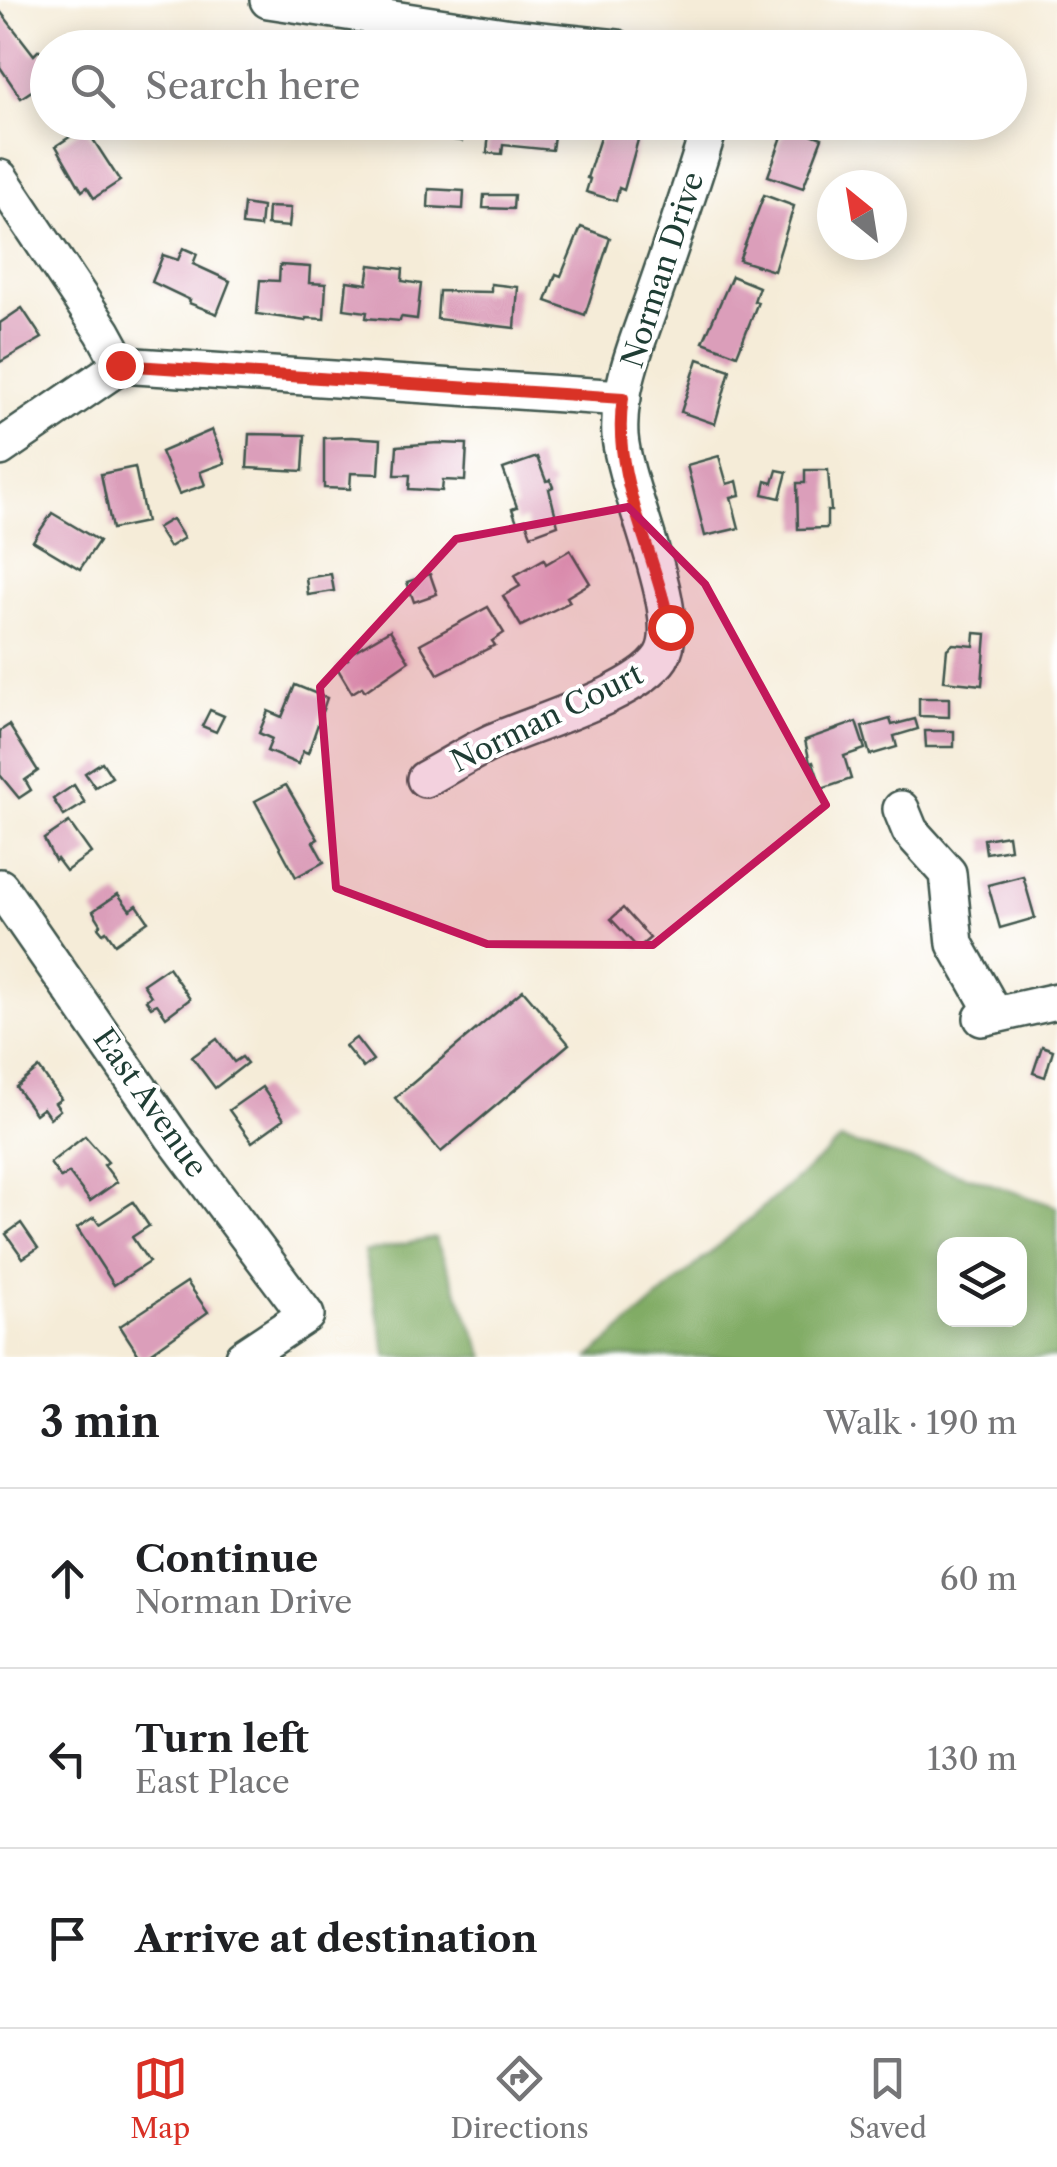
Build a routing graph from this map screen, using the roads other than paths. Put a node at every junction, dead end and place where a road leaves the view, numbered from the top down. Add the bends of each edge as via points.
1 (268, 0) edge
2 (470, 30) edge
3 (705, 140) edge
4 (0, 178) edge
5 (120, 365) junction
6 (623, 398) junction
7 (0, 448) edge
8 (663, 592) joint
9 (425, 779) dead end
10 (901, 809) dead end
11 (0, 888) edge
12 (1057, 1001) edge
13 (243, 1357) edge

1 - 2 street
3 - 6 street, Norman Drive
4 - 5 street
5 - 6 street
5 - 7 street
6 - 8 street, Norman Drive via 622,451
8 - 9 street, Norman Court via 669,638 654,665 605,696
10 - 12 street via 910,831 948,873 955,944 989,1016
11 - 13 street, East Avenue via 306,1315

